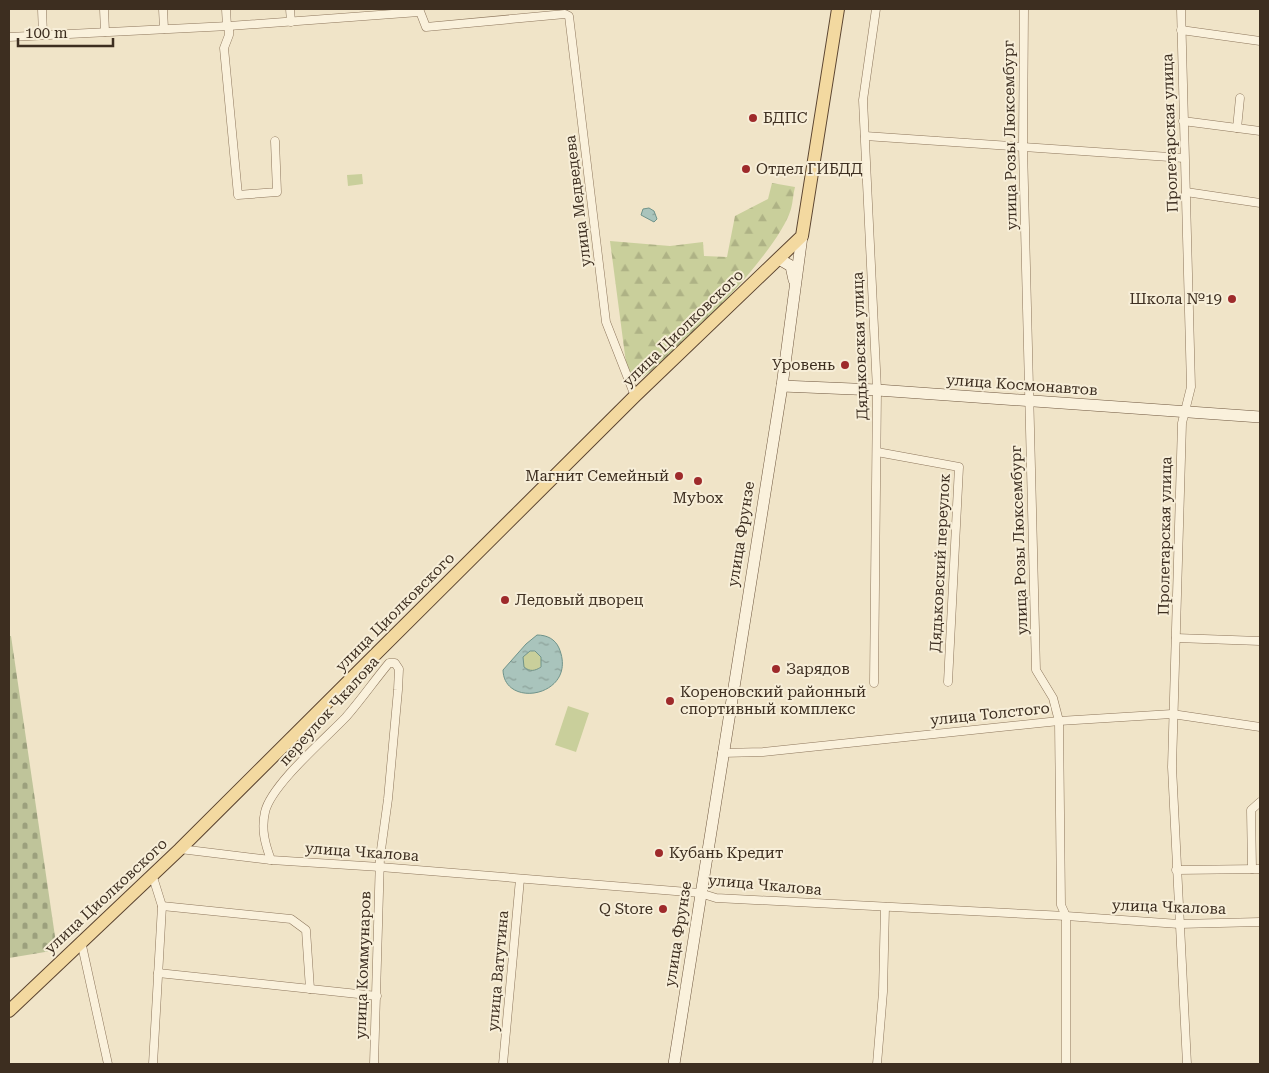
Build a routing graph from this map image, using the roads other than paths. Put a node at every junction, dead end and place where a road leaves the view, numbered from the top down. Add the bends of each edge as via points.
1 (42, 9) edge
2 (104, 9) edge
3 (163, 9) edge
4 (226, 9) edge
5 (290, 9) edge
6 (838, 9) edge
7 (876, 9) edge
8 (1024, 9) edge
9 (1181, 9) edge
10 (419, 10) edge
11 (552, 12) edge
12 (291, 22) junction
13 (228, 27) junction
14 (164, 28) junction
15 (1181, 30) junction
16 (105, 32) junction
17 (43, 35) junction
18 (9, 37) edge
19 (1260, 41) edge
20 (1240, 98) dead end
21 (1183, 121) junction
22 (1237, 128) junction
23 (1260, 131) edge
24 (865, 136) junction
25 (275, 141) dead end
26 (1023, 147) junction
27 (1184, 158) junction
28 (1186, 192) junction
29 (1260, 203) edge
30 (802, 236) junction
31 (779, 259) junction
32 (796, 287) junction
33 (782, 386) junction
34 (877, 390) junction
35 (635, 396) junction
36 (1029, 400) junction
37 (1186, 411) junction
38 (1260, 417) edge
39 (877, 452) junction
40 (1176, 638) junction
41 (1260, 641) edge
42 (874, 682) dead end
43 (948, 682) dead end
44 (1172, 714) junction
45 (1059, 721) junction
46 (1260, 727) edge
47 (722, 753) junction
48 (1260, 802) edge
49 (180, 849) junction
50 (271, 860) junction
51 (380, 867) junction
52 (1256, 869) edge
53 (1176, 870) junction
54 (152, 874) junction
55 (520, 879) junction
56 (700, 893) junction
57 (162, 906) junction
58 (884, 907) junction
59 (1066, 916) junction
60 (1260, 922) edge
61 (1179, 924) junction
62 (81, 941) junction
63 (158, 973) junction
64 (310, 990) junction
65 (376, 996) junction
66 (9, 1011) edge
67 (108, 1064) edge
68 (153, 1064) edge
69 (374, 1064) edge
70 (503, 1064) edge
71 (674, 1064) edge
72 (877, 1064) edge
73 (1066, 1064) edge
74 (1187, 1064) edge

1 - 17 street
2 - 16 street
3 - 14 street
4 - 13 street
5 - 12 street
6 - 30 main road, улица Фрунзе
7 - 24 street, Дядьковская улица via 864,100
8 - 26 street, улица Розы Люксембург
9 - 15 street, Пролетарская улица
10 - 11 street via 426,27
10 - 12 street
11 - 35 street, улица Медведева via 569,16 571,22 606,322
12 - 13 street
13 - 14 street
13 - 25 street via 224,48 238,195 277,192
14 - 16 street
15 - 19 street
15 - 21 street, Пролетарская улица
16 - 17 street
17 - 18 street
20 - 22 street
21 - 22 street
21 - 27 street, Пролетарская улица
22 - 23 street
24 - 26 street
24 - 34 street, Дядьковская улица
26 - 27 street
26 - 36 street, улица Розы Люксембург
27 - 28 street, Пролетарская улица
28 - 29 street
28 - 37 street, Пролетарская улица via 1191,387
30 - 31 main road, улица Циолковского
30 - 32 main road, улица Фрунзе
31 - 32 main road via 791,266
31 - 35 main road, улица Циолковского
32 - 33 main road, улица Фрунзе
33 - 34 main road, улица Космонавтов
33 - 47 main road, улица Фрунзе
34 - 36 main road, улица Космонавтов
34 - 39 street, Дядьковская улица
35 - 49 main road, улица Циолковского
36 - 37 main road, улица Космонавтов
36 - 45 street, улица Розы Люксембург via 1036,670 1053,698
37 - 38 main road, улица Космонавтов
37 - 40 street, Пролетарская улица via 1182,423
39 - 42 street, Дядьковская улица
39 - 43 street, Дядьковский переулок via 959,467
40 - 41 street
40 - 44 street, Пролетарская улица
44 - 45 street, улица Толстого
44 - 46 street, улица Толстого
44 - 53 street, Пролетарская улица
45 - 47 street, улица Толстого via 763,752
45 - 59 street, улица Розы Люксембург via 1061,905
47 - 56 main road, улица Фрунзе
48 - 52 street via 1251,810
49 - 50 street, улица Чкалова
49 - 54 main road, улица Циолковского
50 - 51 street, улица Чкалова
50 - 51 street, переулок Чкалова via 264,843 263,827 265,810 275,791 348,715 389,663 395,663 399,669 398,690
51 - 55 street, улица Чкалова
51 - 65 street, улица Коммунаров
52 - 53 street
53 - 61 street, Пролетарская улица
54 - 57 street
54 - 62 main road, улица Циолковского
55 - 56 street, улица Чкалова
55 - 70 street, улица Ватутина
56 - 58 street, улица Чкалова via 716,898
56 - 71 main road, улица Фрунзе
57 - 63 street
57 - 64 street via 292,919 306,930
58 - 59 street, улица Чкалова
58 - 72 street via 883,992
59 - 61 street, улица Чкалова
59 - 73 street, улица Розы Люксембург
60 - 61 street, улица Чкалова
61 - 74 street, Пролетарская улица
62 - 66 main road, улица Циолковского
62 - 67 street
63 - 64 street
63 - 68 street
64 - 65 street
65 - 69 street, улица Коммунаров

